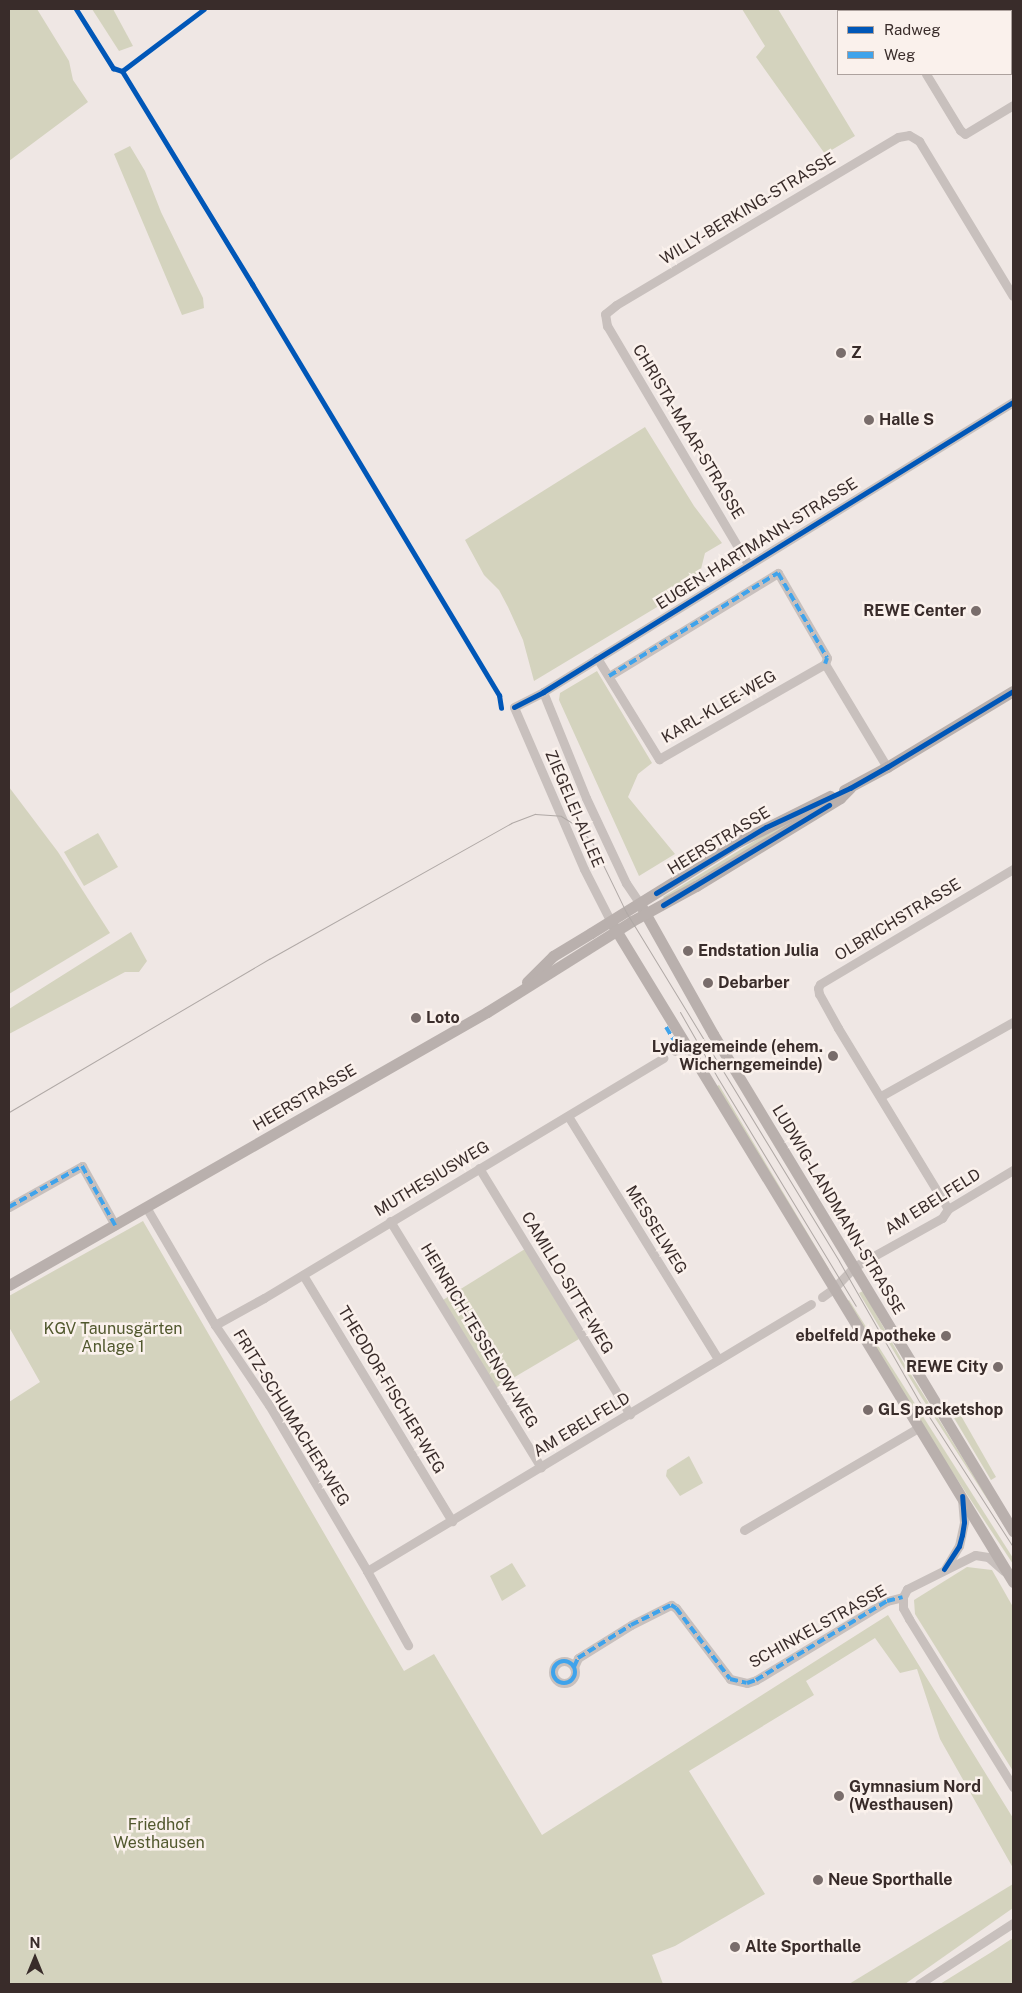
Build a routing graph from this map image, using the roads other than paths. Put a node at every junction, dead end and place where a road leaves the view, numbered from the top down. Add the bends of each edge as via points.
1 (927, 75) edge
2 (1013, 105) edge
3 (1013, 296) edge
4 (605, 314) joint
5 (1013, 402) edge
6 (748, 564) junction
7 (597, 658) junction
8 (825, 664) junction
9 (609, 676) junction
10 (1013, 691) edge
11 (543, 692) junction
12 (514, 707) joint
13 (887, 767) junction
14 (1013, 870) edge
15 (643, 909) junction
16 (614, 927) junction
17 (1013, 1022) edge
18 (663, 1058) dead end
19 (881, 1096) junction
20 (568, 1116) junction
21 (479, 1168) junction
22 (1013, 1170) edge
23 (146, 1207) junction
24 (9, 1208) edge
25 (948, 1209) junction
26 (390, 1221) junction
27 (115, 1224) junction
28 (854, 1267) junction
29 (304, 1274) junction
30 (9, 1285) edge
31 (834, 1289) junction
32 (822, 1297) dead end
33 (811, 1304) dead end
34 (215, 1325) junction
35 (718, 1359) junction
36 (630, 1414) junction
37 (918, 1428) junction
38 (541, 1467) junction
39 (962, 1496) junction
40 (452, 1521) junction
41 (744, 1530) dead end
42 (1013, 1531) edge
43 (944, 1570) junction
44 (367, 1571) junction
45 (1011, 1579) edge
46 (903, 1597) junction
47 (408, 1645) dead end
48 (574, 1667) dead end
49 (1013, 1787) edge
50 (1013, 1923) edge
51 (919, 1984) edge

1 - 2 street via 965,134
3 - 4 street, WILLY-BERKING-STRASSE via 919,140 910,136 893,140
4 - 6 street, CHRISTA-MAAR-STRASSE via 607,326
5 - 6 street, EUGEN-HARTMANN-STRASSE
6 - 7 street, EUGEN-HARTMANN-STRASSE
7 - 9 street, KARL-KLEE-WEG
7 - 11 street, EUGEN-HARTMANN-STRASSE
8 - 9 street, KARL-KLEE-WEG via 659,758
8 - 9 street via 827,658 778,574
8 - 13 street
10 - 13 main road, HEERSTRASSE
11 - 12 street, EUGEN-HARTMANN-STRASSE
11 - 15 street, ZIEGELEI-ALLEE via 586,798 626,883
12 - 16 street, ZIEGELEI-ALLEE via 584,869
13 - 15 main road, HEERSTRASSE via 696,886
14 - 19 street, OLBRICHSTRASSE via 818,988
15 - 16 main road, HEERSTRASSE
15 - 28 main road, LUDWIG-LANDMANN-STRASSE via 713,1034
16 - 23 main road, HEERSTRASSE via 510,996
16 - 31 main road via 680,1049
17 - 19 street
18 - 20 street, MUTHESIUSWEG
19 - 25 street, OLBRICHSTRASSE
20 - 21 street, MUTHESIUSWEG
20 - 35 street, MESSELWEG
21 - 26 street, MUTHESIUSWEG
21 - 36 street, CAMILLO-SITTE-WEG
22 - 25 street, AM EBELFELD
23 - 27 main road, HEERSTRASSE
23 - 34 street, FRITZ-SCHUMACHER-WEG
24 - 27 street via 82,1166
25 - 28 street, AM EBELFELD via 942,1218
26 - 29 street, MUTHESIUSWEG
26 - 38 street, HEINRICH-TESSENOW-WEG
27 - 30 main road, HEERSTRASSE
28 - 31 street, AM EBELFELD
28 - 42 main road, LUDWIG-LANDMANN-STRASSE
29 - 34 street, MUTHESIUSWEG
29 - 40 street, THEODOR-FISCHER-WEG
31 - 32 street, AM EBELFELD
31 - 37 main road
33 - 35 street, AM EBELFELD
34 - 44 street, FRITZ-SCHUMACHER-WEG via 269,1405
35 - 36 street, AM EBELFELD
36 - 38 street, AM EBELFELD
37 - 39 main road
37 - 41 street
38 - 40 street, AM EBELFELD
39 - 43 street via 962,1535
39 - 45 main road
40 - 44 street, AM EBELFELD
43 - 45 street, SCHINKELSTRASSE via 975,1555 988,1557
43 - 46 street, SCHINKELSTRASSE via 907,1589
44 - 47 street, FRITZ-SCHUMACHER-WEG
46 - 48 street, SCHINKELSTRASSE via 887,1601 747,1683 730,1679 671,1605 578,1658
46 - 49 street via 903,1608 909,1619
50 - 51 street

